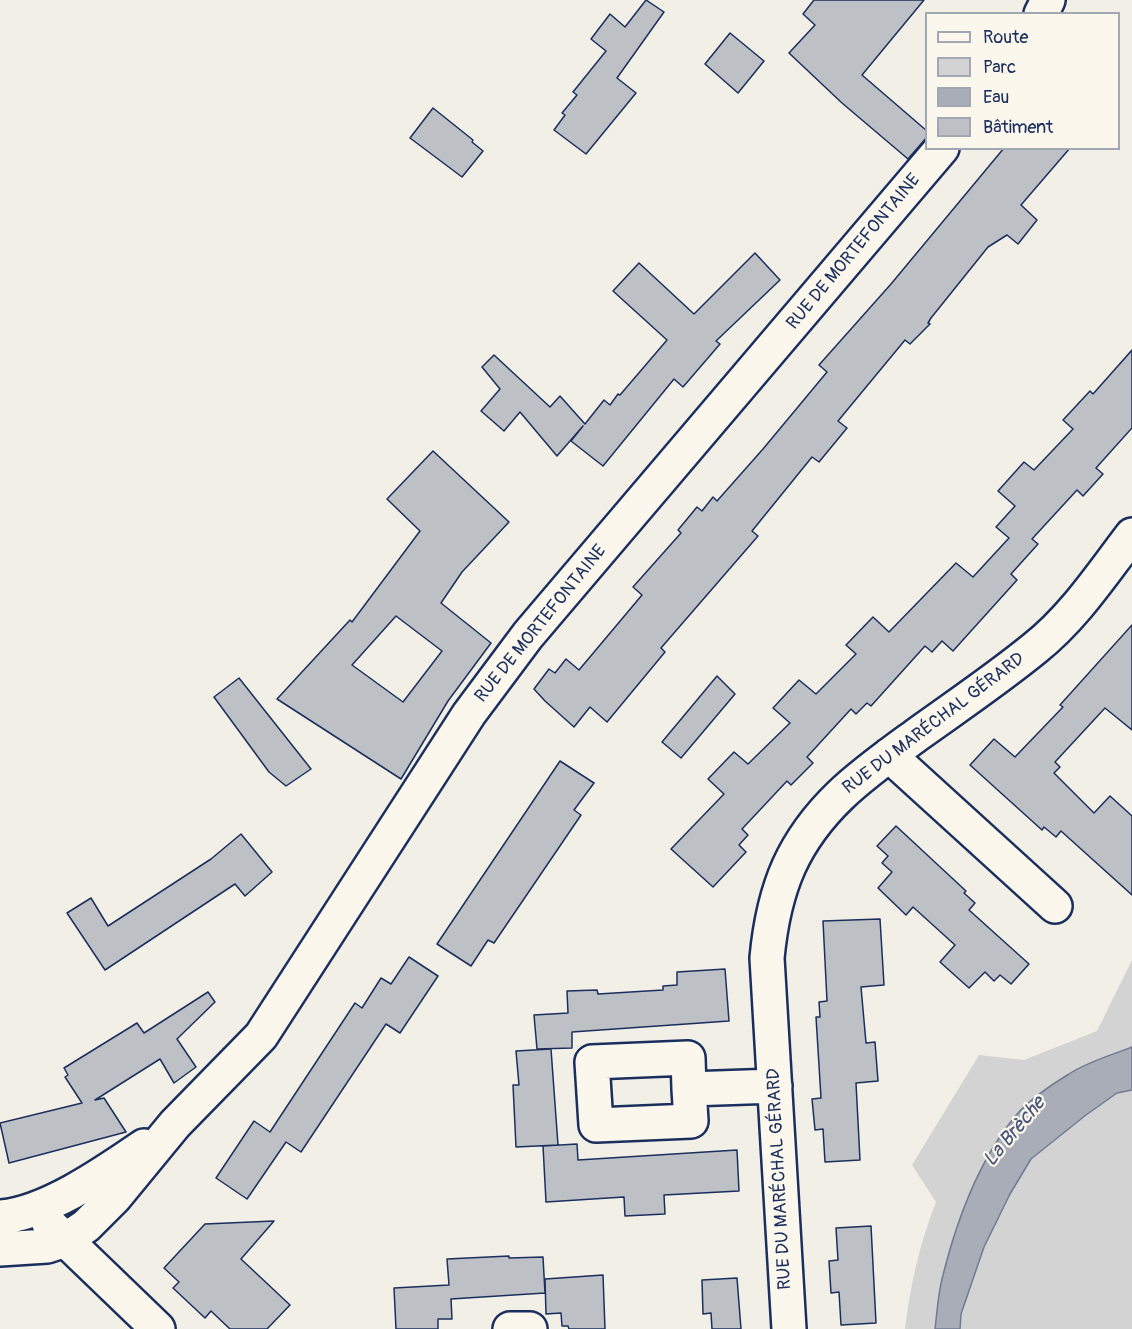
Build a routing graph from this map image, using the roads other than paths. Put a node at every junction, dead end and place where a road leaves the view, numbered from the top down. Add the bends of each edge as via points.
1 (940, 150) edge
2 (1132, 535) edge
3 (889, 755) junction
4 (1055, 906) dead end
5 (775, 1086) junction
6 (689, 1089) dead end
7 (175, 1124) junction
8 (36, 1210) junction
9 (0, 1217) edge
10 (65, 1240) junction
11 (0, 1249) edge
12 (158, 1329) edge
13 (510, 1329) edge
14 (530, 1329) edge
15 (789, 1329) edge

1 - 7 street, RUE DE MORTEFONTAINE via 528,634 469,714 261,1035
2 - 3 street, RUE DU MARÉCHAL GÉRARD via 1088,594 1045,639
3 - 4 street
3 - 5 street, RUE DU MARÉCHAL GÉRARD via 854,781 823,813 801,844 781,887 767,958
5 - 6 street
5 - 15 street, RUE DU MARÉCHAL GÉRARD
7 - 8 street, RUE DE MORTEFONTAINE via 123,1161
7 - 10 street, RUE DE MORTEFONTAINE via 100,1214
8 - 9 street, RUE DE MORTEFONTAINE
8 - 10 street
10 - 11 street, RUE DE MORTEFONTAINE via 47,1246
10 - 12 street
13 - 14 street

